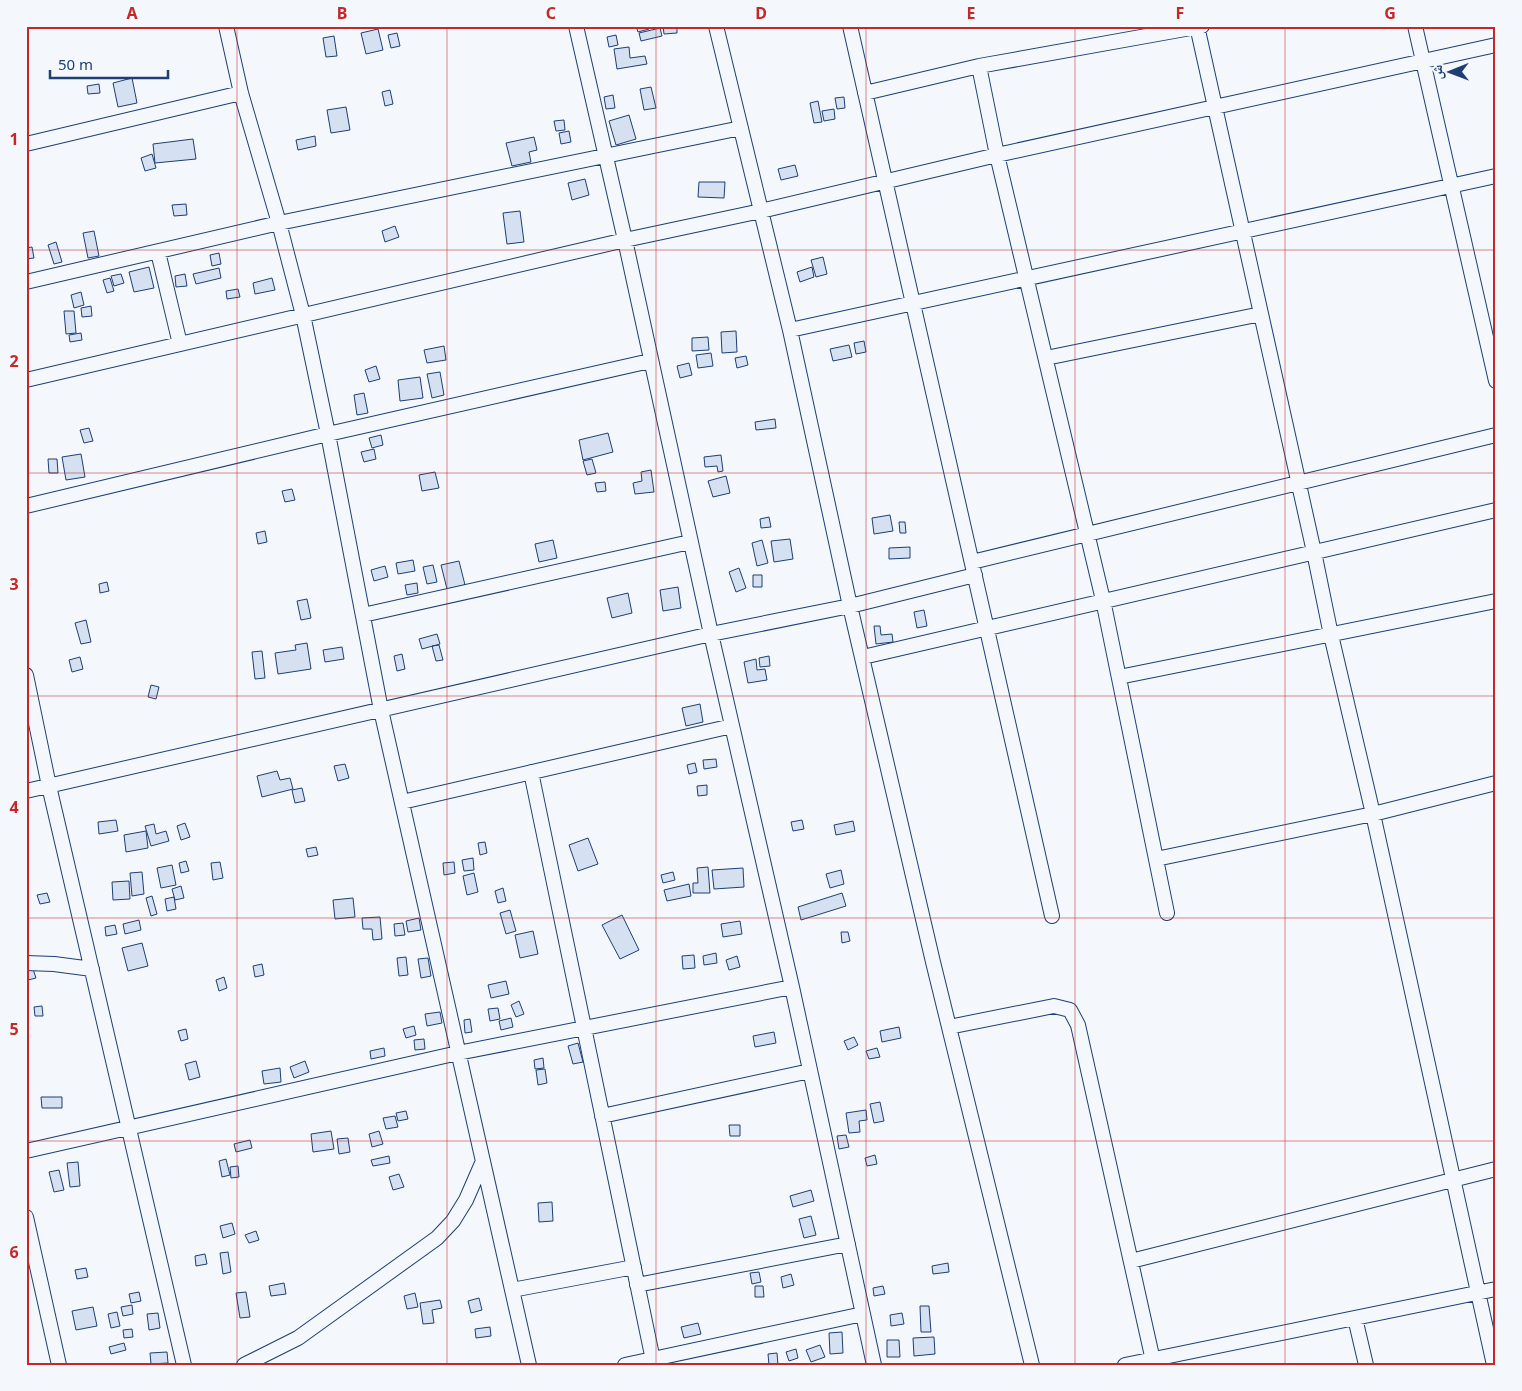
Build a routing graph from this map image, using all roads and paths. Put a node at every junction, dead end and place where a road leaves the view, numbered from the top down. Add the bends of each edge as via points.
1 (226, 26) edge
2 (576, 26) edge
3 (716, 26) edge
4 (850, 26) edge
5 (1415, 26) edge
6 (1199, 27) edge
7 (1496, 45) edge
8 (1423, 61) junction
9 (979, 66) junction
10 (241, 93) junction
11 (865, 93) junction
12 (1215, 108) junction
13 (741, 128) junction
14 (26, 144) edge
15 (997, 155) junction
16 (606, 156) junction
17 (1496, 176) edge
18 (885, 182) junction
19 (1451, 186) junction
20 (761, 210) junction
21 (279, 224) junction
22 (1242, 231) junction
23 (625, 240) junction
24 (158, 252) junction
25 (1026, 278) junction
26 (26, 282) edge
27 (913, 304) junction
28 (1261, 314) junction
29 (303, 315) junction
30 (1489, 321) edge
31 (790, 330) junction
32 (180, 344) junction
33 (1046, 358) junction
34 (650, 361) junction
35 (26, 380) edge
36 (1496, 381) edge
37 (328, 434) junction
38 (1496, 435) edge
39 (1299, 482) junction
40 (26, 506) edge
41 (1496, 510) edge
42 (1087, 533) junction
43 (690, 542) junction
44 (1314, 552) junction
45 (973, 568) junction
46 (1103, 600) junction
47 (1496, 602) edge
48 (850, 606) junction
49 (363, 616) junction
50 (988, 627) junction
51 (710, 634) junction
52 (1331, 635) junction
53 (863, 656) junction
54 (26, 675) edge
55 (1119, 677) junction
56 (381, 710) junction
57 (732, 726) junction
58 (531, 772) junction
59 (1496, 783) edge
60 (50, 786) junction
61 (26, 791) edge
62 (402, 802) junction
63 (1373, 814) junction
64 (1156, 859) junction
65 (1167, 913) dead end
66 (1052, 916) dead end
67 (26, 963) edge
68 (92, 969) junction
69 (792, 987) junction
70 (949, 1027) junction
71 (584, 1028) junction
72 (458, 1052) junction
73 (810, 1071) junction
74 (602, 1116) junction
75 (130, 1128) junction
76 (26, 1151) edge
77 (483, 1161) junction
78 (1496, 1169) edge
79 (1453, 1180) junction
80 (26, 1217) edge
81 (848, 1244) junction
82 (1131, 1261) junction
83 (634, 1267) junction
84 (637, 1285) junction
85 (1496, 1289) edge
86 (512, 1290) junction
87 (1478, 1293) junction
88 (863, 1314) junction
89 (1355, 1318) junction
90 (653, 1361) edge
91 (1154, 1362) edge
92 (59, 1365) edge
93 (184, 1365) edge
94 (244, 1365) edge
95 (529, 1365) edge
96 (625, 1365) edge
97 (874, 1365) edge
98 (1032, 1365) edge
99 (1125, 1365) edge
100 (1366, 1365) edge
101 (1494, 1365) edge

1 - 10 street
2 - 16 street
3 - 13 street
4 - 11 street
5 - 8 street
6 - 9 street
6 - 12 street
7 - 8 street
8 - 12 street
8 - 19 street
9 - 11 street
9 - 15 street
10 - 14 street
10 - 21 street
11 - 18 street
12 - 15 street
12 - 22 street
13 - 16 street
13 - 20 street
15 - 18 street
15 - 25 street
16 - 21 street
16 - 23 street
17 - 19 street
18 - 20 street
18 - 27 street
19 - 22 street
19 - 30 street
20 - 23 street
20 - 31 street
21 - 24 street
21 - 29 street
22 - 25 street
22 - 28 street
23 - 29 street
23 - 34 street
24 - 26 street
24 - 32 street
25 - 27 street
25 - 33 street
27 - 31 street
27 - 45 street
28 - 33 street
28 - 39 street
29 - 32 street
29 - 37 street
30 - 36 street
31 - 48 street
32 - 35 street
33 - 42 street
34 - 37 street
34 - 43 street
37 - 40 street
37 - 49 street
38 - 39 street
39 - 42 street
39 - 44 street
41 - 44 street
42 - 45 street
42 - 46 street
43 - 49 street
43 - 51 street
44 - 46 street
44 - 52 street
45 - 48 street
45 - 50 street
46 - 50 street
46 - 55 street
47 - 52 street
48 - 51 street
48 - 53 street
49 - 56 street
50 - 53 street
50 - 66 street
51 - 56 street
51 - 57 street
52 - 55 street
52 - 63 street
53 - 70 street
54 - 60 street
55 - 64 street
56 - 60 street
56 - 62 street
57 - 58 street
57 - 69 street
58 - 62 street
58 - 71 street
59 - 63 street
60 - 61 street
60 - 68 street
62 - 72 street
63 - 64 street
63 - 79 street
64 - 65 street
67 - 68 street
68 - 75 street
69 - 71 street
69 - 73 street
70 - 82 street via 1054,1006 1070,1010 1078,1025
70 - 98 street
71 - 72 street
71 - 74 street
72 - 75 street
72 - 77 street
73 - 74 street
73 - 81 street
74 - 83 street
75 - 76 street
75 - 93 street
77 - 86 street
77 - 94 street via 466,1200 437,1238 298,1338
78 - 79 street
79 - 82 street
79 - 87 street
80 - 92 street
81 - 84 street
81 - 88 street
82 - 91 street
83 - 84 street
83 - 86 street
84 - 90 street
85 - 87 street
86 - 95 street
87 - 89 street
87 - 101 street
88 - 90 street
88 - 97 street
89 - 91 street
89 - 100 street
90 - 96 street
91 - 99 street

